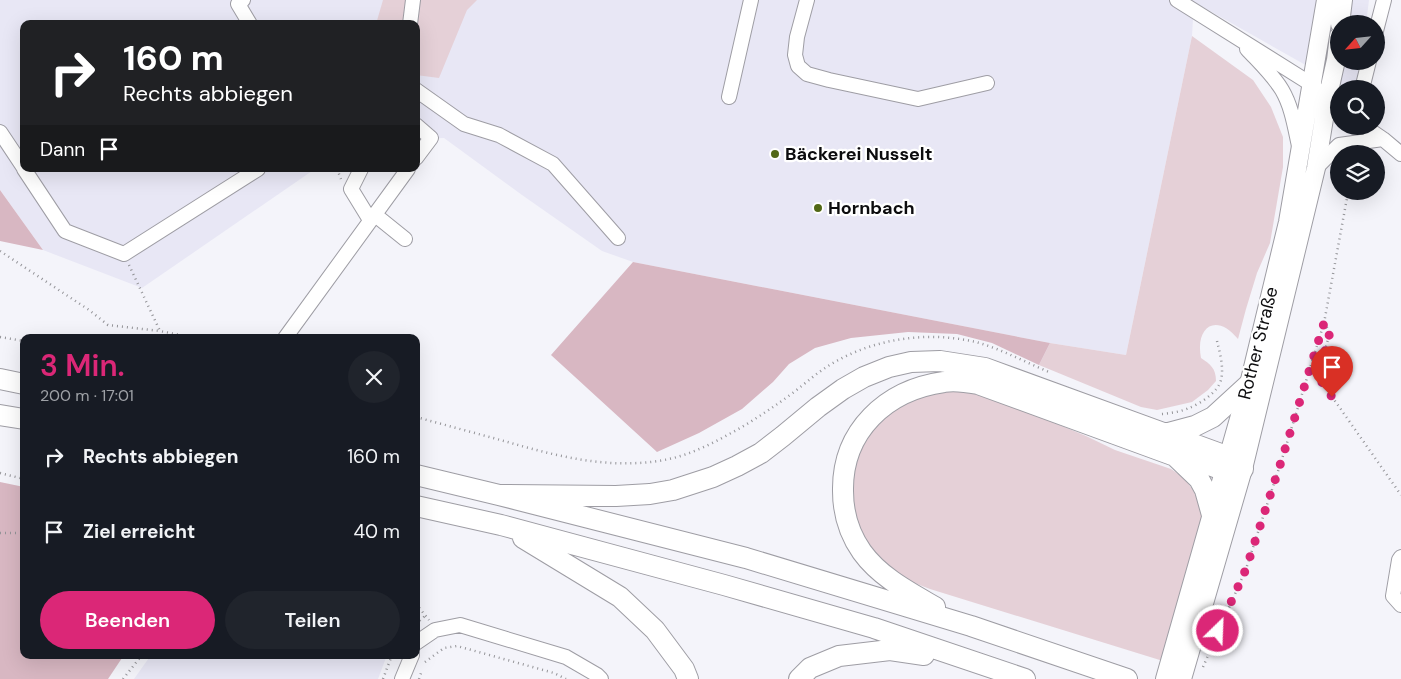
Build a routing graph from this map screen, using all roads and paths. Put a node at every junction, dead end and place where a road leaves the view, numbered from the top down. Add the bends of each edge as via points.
1 (243, 0) edge
2 (413, 0) edge
3 (751, 0) edge
4 (807, 0) edge
5 (1177, 0) edge
6 (1326, 0) edge
7 (1343, 0) edge
8 (1384, 0) edge
9 (1341, 15) edge
10 (1380, 15) edge
11 (248, 20) edge
12 (410, 20) edge
13 (1230, 32) junction
14 (987, 83) dead end
15 (1310, 84) junction
16 (420, 93) edge
17 (729, 97) dead end
18 (1330, 101) edge
19 (1330, 115) edge
20 (420, 128) edge
21 (0, 132) edge
22 (1377, 135) edge
23 (1383, 139) junction
24 (1300, 152) junction
25 (420, 153) edge
26 (1401, 154) edge
27 (20, 162) edge
28 (1316, 168) junction
29 (27, 172) edge
30 (253, 172) edge
31 (359, 172) edge
32 (406, 172) edge
33 (1347, 200) edge
34 (372, 217) junction
35 (618, 238) dead end
36 (405, 239) dead end
37 (0, 251) edge
38 (124, 254) junction
39 (1324, 323) junction
40 (160, 331) junction
41 (175, 334) edge
42 (288, 334) edge
43 (0, 337) edge
44 (20, 340) edge
45 (0, 379) edge
46 (20, 383) edge
47 (1249, 384) junction
48 (0, 414) edge
49 (20, 419) edge
50 (1165, 434) junction
51 (1175, 456) junction
52 (1232, 465) junction
53 (0, 473) edge
54 (420, 476) edge
55 (20, 478) edge
56 (499, 495) junction
57 (1401, 495) edge
58 (420, 507) edge
59 (1212, 514) junction
60 (502, 525) junction
61 (0, 533) edge
62 (20, 533) edge
63 (1401, 557) edge
64 (1401, 605) edge
65 (426, 614) dead end
66 (420, 620) edge
67 (971, 626) junction
68 (420, 640) edge
69 (139, 659) edge
70 (390, 659) edge
71 (410, 659) edge
72 (973, 662) junction
73 (1202, 671) dead end
74 (1124, 678) edge
75 (123, 679) edge
76 (383, 679) edge
77 (402, 679) edge
78 (419, 679) edge
79 (566, 679) edge
80 (602, 679) edge
81 (688, 679) edge
82 (799, 679) edge
83 (1025, 679) edge
84 (1164, 679) edge
85 (1182, 679) edge

1 - 11 street via 238,4
2 - 12 street
3 - 17 street
4 - 14 street via 795,55 798,66 807,74 918,99
5 - 13 street
6 - 15 main road, Rother Straße
7 - 9 main road
8 - 10 street
13 - 15 street
13 - 24 street via 1284,92
15 - 18 street
15 - 24 main road, Rother Straße
16 - 35 street via 464,124 499,135 553,164
19 - 28 main road, Rother Straße
20 - 25 street via 431,138
21 - 27 street
22 - 23 street
23 - 26 street
23 - 28 street via 1339,145
24 - 47 main road, Rother Straße via 1288,222
28 - 52 main road, Rother Straße
29 - 38 street via 65,231
30 - 38 street
31 - 34 street via 351,189
32 - 34 street
33 - 39 path
34 - 36 street
34 - 42 street
37 - 40 path via 108,325
38 - 40 path
39 - 57 path via 1330,332 1321,366 1321,381
39 - 73 path via 1246,569
40 - 41 path
43 - 44 path
45 - 46 highway
47 - 50 highway via 1213,417
47 - 52 main road, Rother Straße
48 - 49 highway
50 - 52 highway
50 - 56 highway via 986,368 940,361 910,362 888,367 843,389 761,453 704,480 650,494
51 - 52 highway
51 - 59 highway via 1199,479
51 - 67 highway via 962,381 922,386 885,405 867,421 846,459 842,483 849,528 862,552 880,571 904,589
52 - 59 main road, Rother Straße
52 - 85 main road, Rother Straße
53 - 55 path
54 - 56 highway
56 - 67 highway via 746,558
58 - 60 highway
59 - 84 main road, Rother Straße
60 - 72 highway via 874,628
60 - 81 highway via 620,597 655,630
61 - 62 path
63 - 64 street via 1393,596
65 - 66 path
67 - 74 highway
68 - 80 street via 435,630 460,625 566,657
69 - 75 path
70 - 76 path
71 - 77 street
72 - 82 highway via 890,650 839,656 810,668
72 - 83 highway
78 - 79 path via 425,662 444,648 457,646

